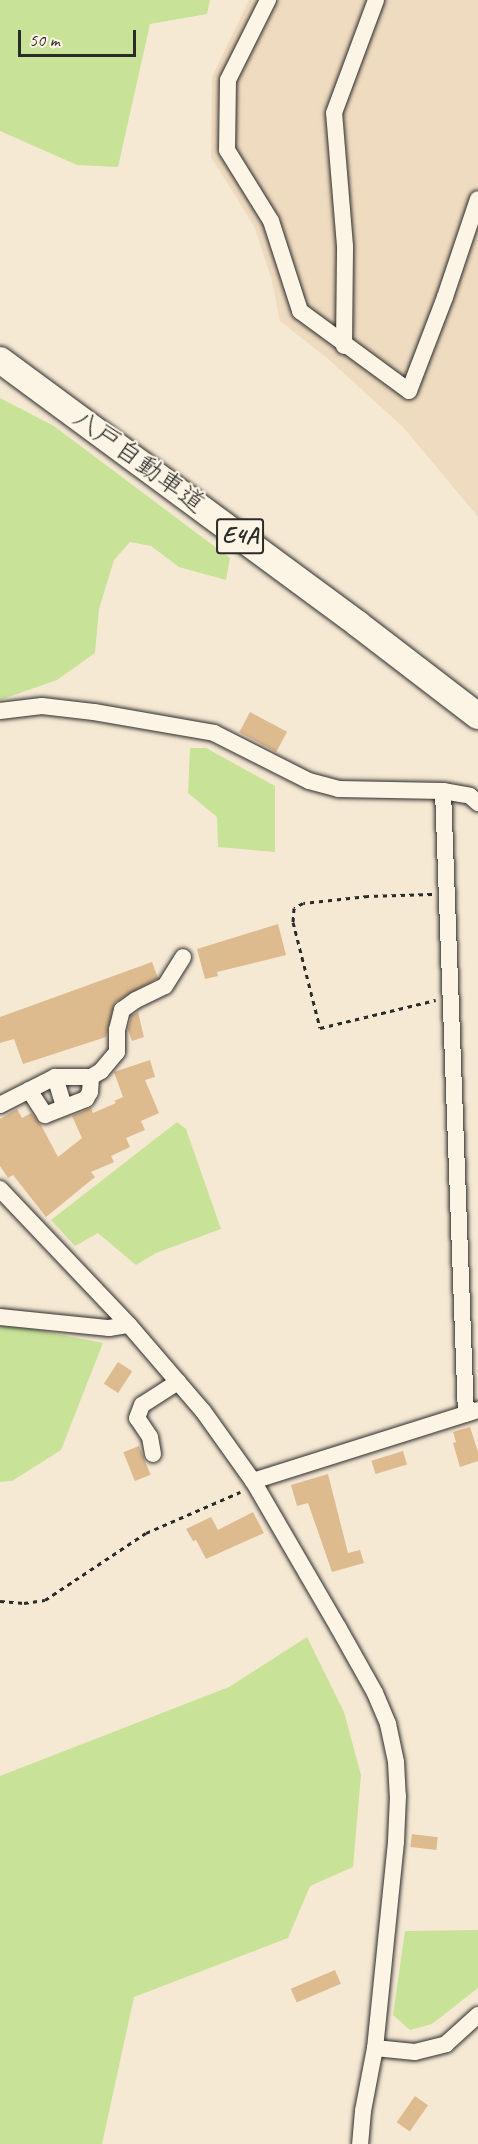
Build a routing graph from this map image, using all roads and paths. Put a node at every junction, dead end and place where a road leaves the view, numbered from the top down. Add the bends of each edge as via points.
1 (268, 0) edge
2 (376, 0) edge
3 (478, 199) edge
4 (345, 346) junction
5 (0, 360) edge
6 (0, 711) edge
7 (478, 716) edge
8 (442, 792) junction
9 (478, 803) edge
10 (446, 894) junction
11 (183, 957) dead end
12 (450, 997) junction
13 (55, 1077) junction
14 (92, 1077) junction
15 (29, 1090) junction
16 (0, 1105) edge
17 (64, 1107) junction
18 (0, 1189) edge
19 (0, 1317) edge
20 (129, 1325) junction
21 (178, 1382) junction
22 (472, 1384) edge
23 (472, 1412) edge
24 (153, 1454) dead end
25 (253, 1481) junction
26 (0, 1601) edge
27 (478, 2015) edge
28 (375, 2048) junction
29 (360, 2144) edge

1 - 4 street via 228,80 227,150 271,221 300,311
2 - 4 street via 334,113 345,246
3 - 4 street via 409,391
5 - 7 highway, 八戸自動車道 / E4A
6 - 8 street via 42,706 214,733 309,781 338,789
8 - 9 street via 470,796
8 - 10 street
10 - 12 street
10 - 12 path via 303,903 294,908 293,921 320,1028
11 - 14 street via 165,986 122,1010 117,1052
12 - 22 street
13 - 14 street
13 - 15 street
13 - 17 street
14 - 17 street via 86,1100
15 - 16 street
15 - 17 street via 45,1115
18 - 20 street
19 - 20 street via 109,1328
20 - 21 street
21 - 24 street via 142,1405 137,1418 150,1437
21 - 25 street
22 - 23 street
23 - 25 street
25 - 26 path via 236,1495 146,1533 45,1600
25 - 28 street via 375,1693 388,1724 398,1796
27 - 28 street via 446,2044 415,2052
28 - 29 street

